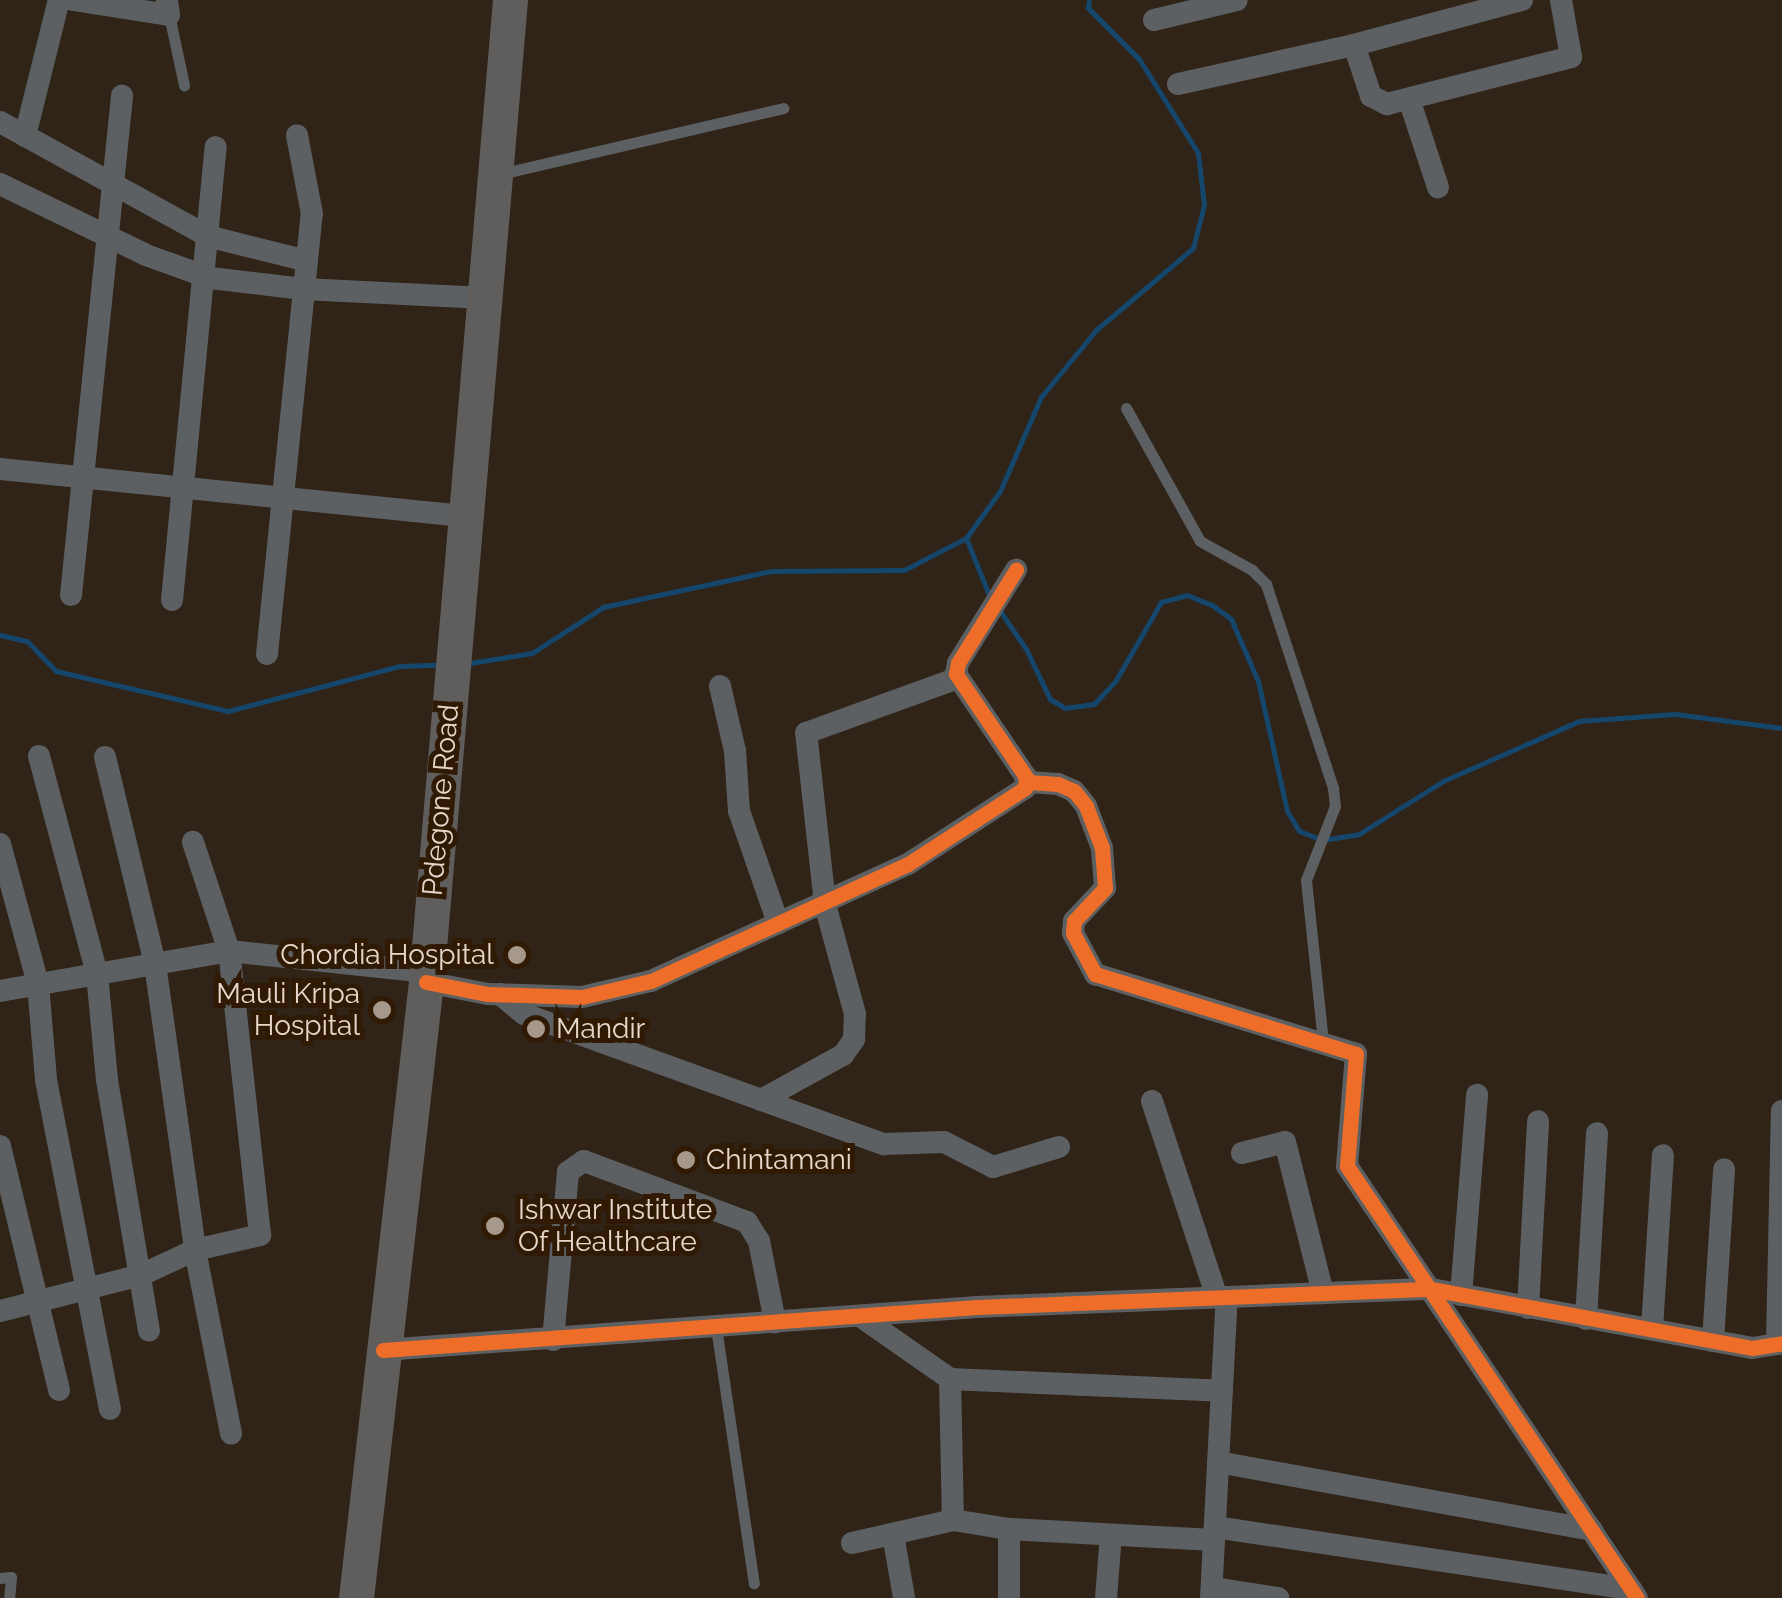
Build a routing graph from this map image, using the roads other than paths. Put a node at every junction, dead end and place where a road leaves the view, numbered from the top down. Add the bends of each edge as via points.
1 (59, 0) edge
2 (73, 0) edge
3 (510, 0) edge
4 (1236, 0) edge
5 (1522, 0) edge
6 (1561, 0) edge
7 (168, 8) edge
8 (1154, 20) dead end
9 (1354, 45) junction
10 (184, 84) dead end
11 (1178, 84) dead end
12 (122, 96) dead end
13 (1409, 98) junction
14 (784, 108) dead end
15 (0, 122) edge
16 (297, 135) dead end
17 (25, 136) junction
18 (216, 148) dead end
19 (495, 175) junction
20 (0, 184) edge
21 (112, 185) junction
22 (1438, 188) dead end
23 (106, 236) junction
24 (207, 236) junction
25 (307, 260) junction
26 (204, 276) junction
27 (303, 289) junction
28 (484, 298) junction
29 (1126, 408) dead end
30 (0, 469) edge
31 (83, 475) junction
32 (180, 486) junction
33 (281, 496) junction
34 (466, 516) junction
35 (1011, 579) dead end
36 (71, 595) dead end
37 (172, 600) dead end
38 (268, 654) dead end
39 (958, 678) junction
40 (720, 686) dead end
41 (39, 756) dead end
42 (105, 757) dead end
43 (1028, 782) junction
44 (193, 842) dead end
45 (0, 844) edge
46 (825, 904) junction
47 (778, 923) junction
48 (229, 952) junction
49 (155, 964) junction
50 (97, 974) junction
51 (426, 977) junction
52 (38, 984) junction
53 (0, 991) edge
54 (500, 994) junction
55 (1323, 1043) junction
56 (1477, 1096) dead end
57 (760, 1100) junction
58 (1152, 1102) dead end
59 (1782, 1111) edge
60 (1538, 1121) dead end
61 (1597, 1133) dead end
62 (0, 1146) edge
63 (1059, 1146) dead end
64 (1242, 1154) dead end
65 (1663, 1155) dead end
66 (1724, 1169) dead end
67 (4, 1176) edge
68 (195, 1250) junction
69 (140, 1274) junction
70 (86, 1287) junction
71 (1431, 1289) junction
72 (1323, 1294) junction
73 (1462, 1295) junction
74 (1222, 1297) junction
75 (37, 1300) junction
76 (1528, 1308) junction
77 (0, 1311) edge
78 (860, 1316) junction
79 (1586, 1318) junction
80 (775, 1322) junction
81 (716, 1327) junction
82 (1652, 1329) junction
83 (149, 1330) dead end
84 (553, 1340) junction
85 (1713, 1341) junction
86 (1780, 1343) edge
87 (383, 1350) junction
88 (950, 1379) junction
89 (59, 1390) dead end
90 (1222, 1391) junction
91 (110, 1408) dead end
92 (231, 1433) dead end
93 (1218, 1462) junction
94 (953, 1520) junction
95 (1009, 1529) junction
96 (1592, 1530) junction
97 (893, 1534) junction
98 (1111, 1534) junction
99 (1215, 1534) junction
100 (852, 1543) dead end
101 (0, 1578) edge
102 (754, 1582) dead end
103 (1212, 1593) edge
104 (1634, 1593) edge
105 (8, 1598) edge
106 (356, 1598) edge
107 (904, 1598) edge
108 (1009, 1598) edge
109 (1106, 1598) edge
110 (1278, 1598) edge

1 - 17 street
2 - 7 street
3 - 19 highway, Pdegone Road
4 - 8 street
5 - 9 street
6 - 13 street via 1571,57
7 - 10 lane
9 - 11 street
9 - 13 street via 1371,96 1387,104
12 - 21 street
13 - 22 street
14 - 19 lane
15 - 17 street
16 - 25 street via 312,214
17 - 21 street
18 - 24 street
19 - 28 highway, Pdegone Road
20 - 23 street
21 - 23 street
21 - 24 street
23 - 26 street
23 - 31 street
24 - 25 street
24 - 26 street
25 - 27 street
26 - 27 street
26 - 32 street
27 - 28 street
27 - 33 street
28 - 34 highway, Pdegone Road
29 - 55 lane via 1200,541 1266,584 1333,788 1336,806 1308,870 1305,894
30 - 31 street
31 - 32 street
31 - 36 street
32 - 33 street
32 - 37 street
33 - 34 street
33 - 38 street
34 - 51 highway, Pdegone Road
35 - 39 street via 958,663
39 - 43 street
39 - 46 street via 806,733
40 - 47 street via 739,811
41 - 50 street
42 - 49 street
43 - 46 street via 908,864
43 - 55 street via 1074,791 1102,848 1105,888 1074,921 1072,933 1095,974
44 - 48 street
45 - 52 street
46 - 47 street
46 - 57 street via 855,1014 854,1039 843,1055
47 - 54 street via 651,982 582,997
48 - 49 street
48 - 51 street
48 - 68 street via 260,1236
49 - 50 street
49 - 68 street
50 - 52 street
50 - 69 street via 107,1080
51 - 54 street
51 - 87 highway, Pdegone Road
52 - 53 street
52 - 70 street via 46,1080
54 - 57 street via 524,1014
55 - 71 street via 1356,1054 1347,1166
56 - 73 street
57 - 63 street via 884,1144 944,1142 993,1167
58 - 74 street
59 - 86 street
60 - 76 street
61 - 79 street
62 - 67 street
64 - 72 street via 1285,1142
65 - 82 street
66 - 85 street
67 - 75 street
68 - 69 street
68 - 92 street
69 - 70 street
69 - 83 street
70 - 75 street
70 - 91 street
71 - 72 street
71 - 73 street
71 - 96 street
72 - 74 street
73 - 76 street
74 - 78 street
74 - 90 street
75 - 77 street
75 - 89 street
76 - 79 street
78 - 80 street
78 - 88 street
79 - 82 street
80 - 81 street
80 - 84 street via 759,1241 748,1222 578,1162 568,1172
81 - 84 street
81 - 102 lane
82 - 85 street
84 - 87 street
85 - 86 street via 1752,1348
87 - 106 highway, Pdegone Road
88 - 90 street
88 - 94 street
90 - 93 street
93 - 96 street
93 - 99 street
94 - 95 street
94 - 97 street
95 - 98 street
95 - 108 street
96 - 104 street
97 - 100 street
97 - 107 street
98 - 99 street
98 - 109 street
99 - 103 street
99 - 104 street
101 - 105 lane via 11,1577
103 - 110 street

